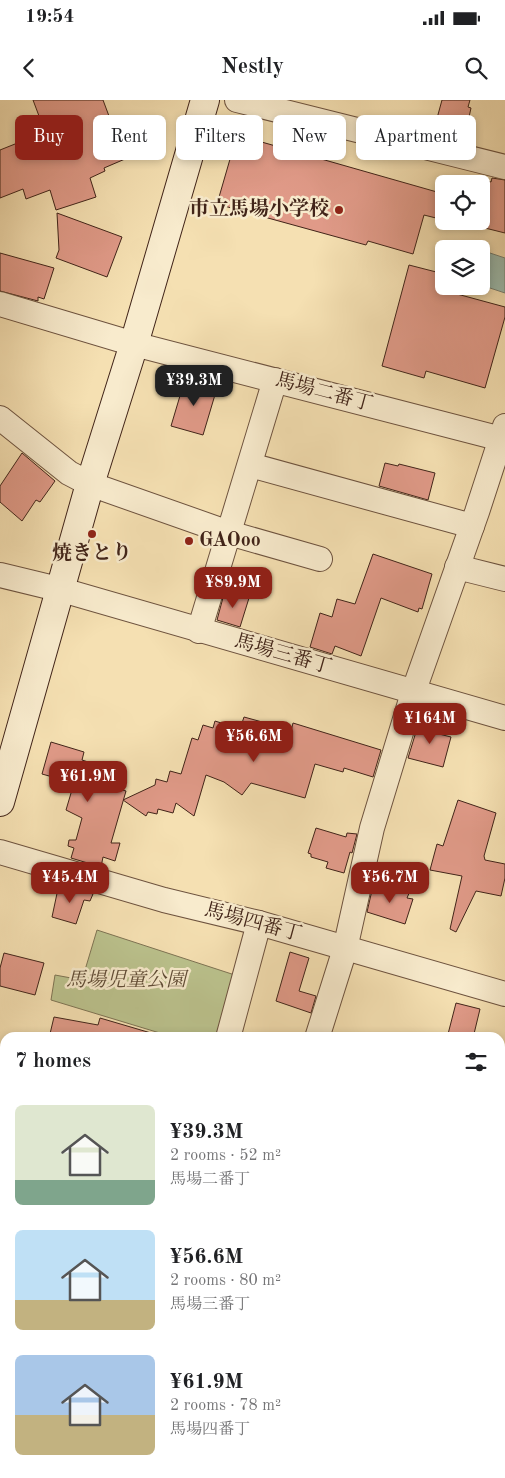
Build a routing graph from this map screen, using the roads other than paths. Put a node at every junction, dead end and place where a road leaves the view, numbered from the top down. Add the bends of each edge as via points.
1 (205, 100) edge
2 (237, 100) edge
3 (505, 167) edge
4 (0, 304) edge
5 (134, 344) junction
6 (275, 380) junction
7 (0, 418) edge
8 (503, 435) edge
9 (250, 464) junction
10 (90, 484) junction
11 (472, 526) junction
12 (229, 532) junction
13 (320, 559) dead end
14 (457, 567) junction
15 (0, 575) edge
16 (505, 579) edge
17 (62, 590) junction
18 (199, 630) junction
19 (413, 693) junction
20 (505, 718) edge
21 (0, 802) edge
22 (0, 852) edge
23 (259, 923) junction
24 (345, 949) junction
25 (505, 994) edge
26 (230, 1032) edge
27 (319, 1032) edge

1 - 5 street
2 - 3 street
4 - 5 street, 馬場二番丁
5 - 6 street, 馬場二番丁
5 - 10 street
6 - 8 street, 馬場二番丁
6 - 9 street
7 - 10 street via 69,473
8 - 11 street
9 - 11 street
9 - 12 street
10 - 12 street
10 - 17 street
11 - 14 street
12 - 13 street
12 - 18 street
14 - 16 street
14 - 19 street
15 - 17 street, 馬場三番丁
17 - 18 street, 馬場三番丁
17 - 21 street
18 - 19 street, 馬場三番丁
19 - 20 street, 馬場三番丁
19 - 24 street via 372,828
22 - 23 street, 馬場四番丁 via 164,900
23 - 24 street, 馬場四番丁
23 - 26 street
24 - 25 street, 馬場四番丁
24 - 27 street

